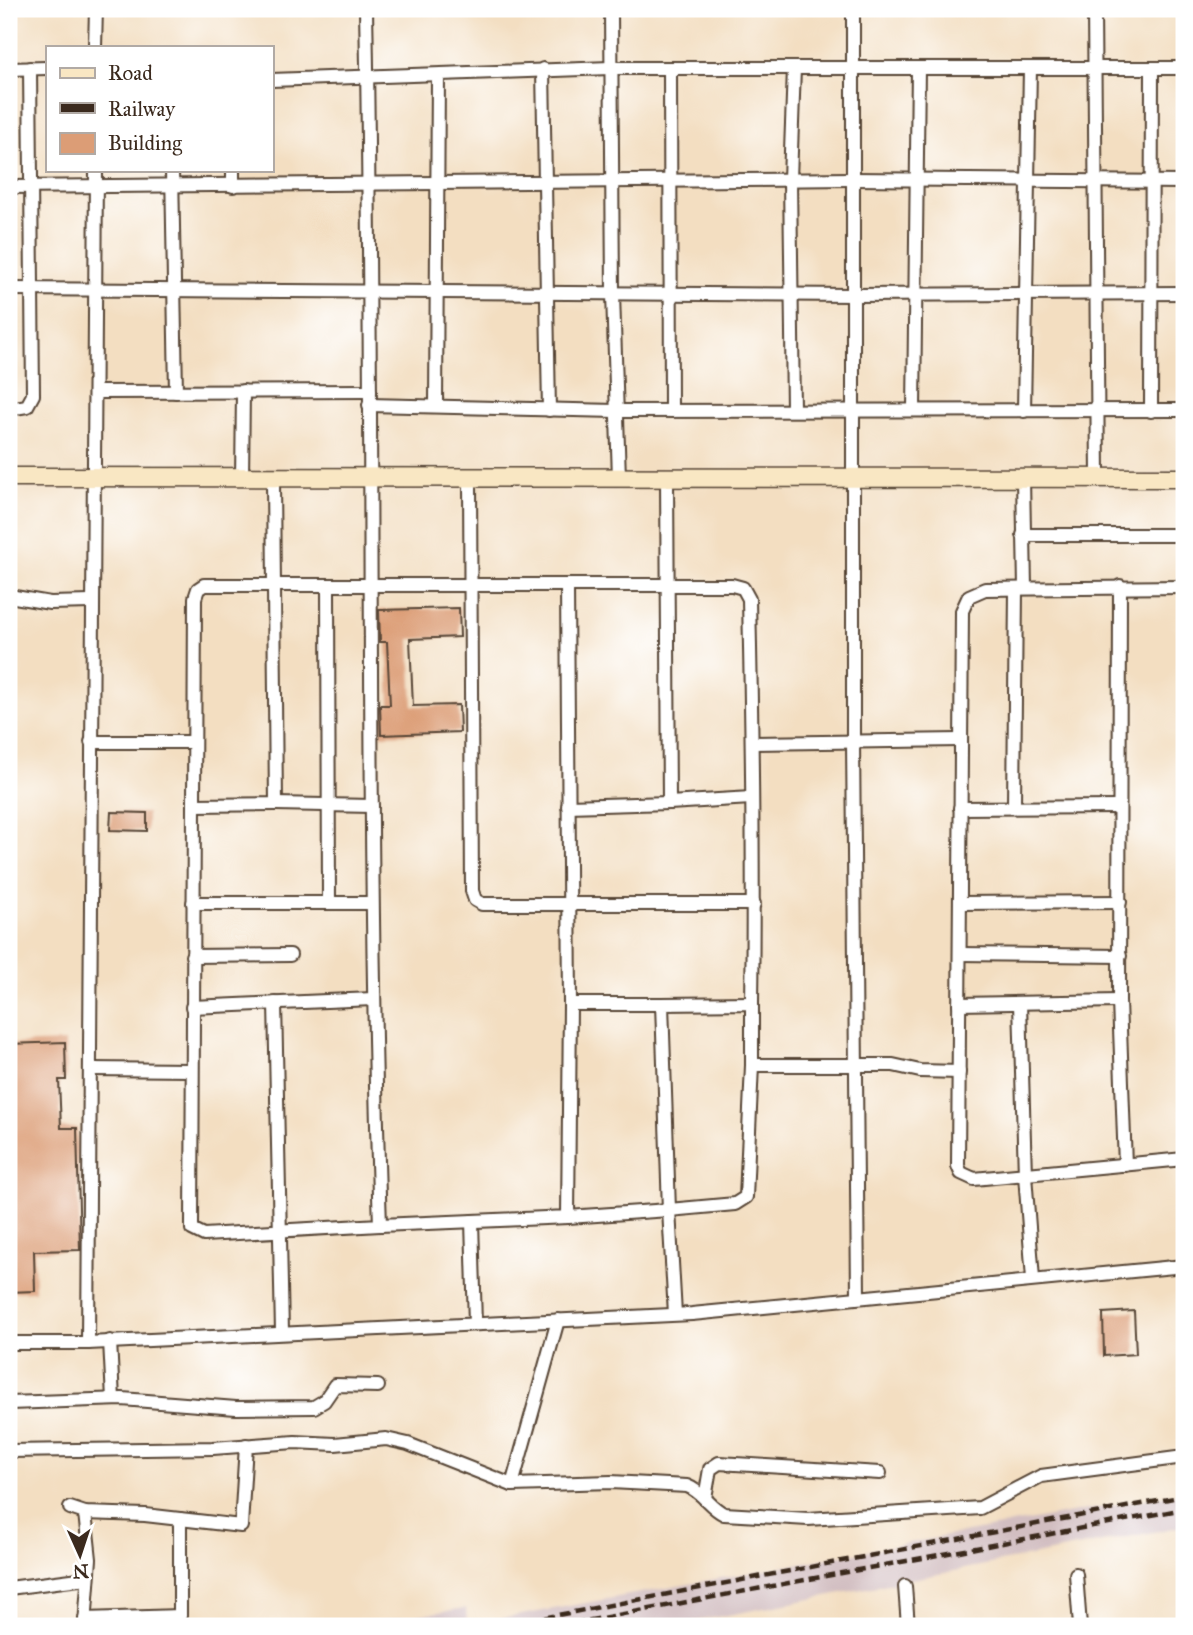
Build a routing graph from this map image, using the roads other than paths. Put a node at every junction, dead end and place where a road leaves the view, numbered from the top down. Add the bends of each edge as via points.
1 (96, 9) edge
2 (366, 9) edge
3 (611, 9) edge
4 (853, 9) edge
5 (1094, 9) edge
6 (95, 46) edge
7 (30, 68) junction
8 (46, 68) edge
9 (610, 68) junction
10 (670, 68) junction
11 (794, 68) junction
12 (852, 68) junction
13 (918, 68) junction
14 (1030, 68) junction
15 (1095, 68) junction
16 (1152, 68) junction
17 (1184, 68) edge
18 (9, 69) edge
19 (543, 69) junction
20 (438, 75) junction
21 (368, 78) junction
22 (273, 80) edge
23 (96, 172) edge
24 (172, 172) edge
25 (233, 172) edge
26 (790, 179) junction
27 (852, 179) junction
28 (918, 179) junction
29 (672, 180) junction
30 (1030, 180) junction
31 (546, 181) junction
32 (612, 181) junction
33 (1094, 181) junction
34 (437, 182) junction
35 (1153, 182) junction
36 (1184, 182) edge
37 (369, 184) junction
38 (172, 186) junction
39 (233, 186) junction
40 (9, 187) edge
41 (29, 187) junction
42 (96, 187) junction
43 (9, 289) edge
44 (30, 290) junction
45 (95, 291) junction
46 (172, 291) junction
47 (372, 291) junction
48 (436, 292) junction
49 (546, 293) junction
50 (1026, 293) junction
51 (1151, 293) junction
52 (1184, 293) edge
53 (613, 294) junction
54 (671, 294) junction
55 (792, 294) junction
56 (1095, 294) junction
57 (854, 295) junction
58 (915, 295) junction
59 (370, 390) junction
60 (243, 391) junction
61 (95, 392) junction
62 (176, 392) junction
63 (369, 405) junction
64 (436, 406) junction
65 (9, 409) edge
66 (855, 409) junction
67 (549, 410) junction
68 (793, 410) junction
69 (914, 410) junction
70 (1184, 410) edge
71 (616, 411) junction
72 (671, 411) junction
73 (1024, 411) junction
74 (1151, 411) junction
75 (1096, 412) junction
76 (95, 476) junction
77 (854, 476) junction
78 (9, 477) edge
79 (1023, 477) junction
80 (1098, 477) junction
81 (619, 478) junction
82 (667, 478) junction
83 (1184, 478) edge
84 (470, 479) junction
85 (242, 480) junction
86 (273, 480) junction
87 (371, 480) junction
88 (1184, 535) edge
89 (1023, 536) junction
90 (274, 585) junction
91 (328, 585) junction
92 (372, 585) junction
93 (470, 585) junction
94 (567, 585) junction
95 (667, 585) junction
96 (1120, 586) junction
97 (1184, 587) edge
98 (1020, 589) junction
99 (9, 596) edge
100 (91, 602) junction
101 (960, 740) junction
102 (853, 741) junction
103 (193, 742) junction
104 (91, 743) junction
105 (752, 743) junction
106 (751, 798) junction
107 (669, 803) junction
108 (194, 804) junction
109 (276, 804) junction
110 (329, 805) junction
111 (372, 806) junction
112 (568, 806) junction
113 (1014, 807) junction
114 (1119, 807) junction
115 (960, 808) junction
116 (1120, 902) junction
117 (193, 903) junction
118 (329, 903) junction
119 (372, 903) junction
120 (754, 904) junction
121 (960, 904) junction
122 (569, 905) junction
123 (960, 954) junction
124 (290, 955) dead end
125 (192, 956) junction
126 (1120, 956) junction
127 (373, 999) junction
128 (1119, 1001) junction
129 (275, 1003) junction
130 (752, 1003) junction
131 (1020, 1003) junction
132 (570, 1004) junction
133 (662, 1004) junction
134 (959, 1004) junction
135 (192, 1007) junction
136 (855, 1064) junction
137 (752, 1065) junction
138 (90, 1069) junction
139 (191, 1070) junction
140 (959, 1072) junction
141 (1184, 1159) edge
142 (1125, 1165) junction
143 (1025, 1175) junction
144 (669, 1210) junction
145 (568, 1217) junction
146 (472, 1221) junction
147 (380, 1224) junction
148 (278, 1231) junction
149 (1184, 1266) edge
150 (1033, 1279) junction
151 (858, 1296) junction
152 (675, 1314) junction
153 (558, 1320) junction
154 (475, 1324) junction
155 (282, 1332) junction
156 (110, 1341) junction
157 (9, 1343) edge
158 (88, 1343) junction
159 (379, 1386) dead end
160 (113, 1399) junction
161 (9, 1403) edge
162 (246, 1445) junction
163 (9, 1451) edge
164 (1184, 1457) edge
165 (880, 1472) dead end
166 (512, 1485) junction
167 (705, 1498) junction
168 (70, 1508) dead end
169 (85, 1513) junction
170 (180, 1519) junction
171 (1076, 1574) dead end
172 (87, 1578) junction
173 (905, 1586) dead end
174 (9, 1588) edge
175 (85, 1623) edge
176 (908, 1626) edge
177 (1080, 1626) edge

1 - 6 street
2 - 21 street
3 - 9 street
4 - 12 street
5 - 15 street
7 - 8 street
7 - 18 street
7 - 41 street
9 - 10 street
9 - 19 street
9 - 32 street
10 - 11 street
10 - 29 street
11 - 12 street
11 - 26 street
12 - 13 street
12 - 27 street
13 - 14 street
13 - 28 street
14 - 15 street
14 - 30 street
15 - 16 street
15 - 33 street
16 - 17 street
16 - 35 street
19 - 20 street
19 - 31 street
20 - 21 street
20 - 34 street
21 - 22 street
21 - 37 street
23 - 42 street
24 - 38 street
25 - 39 street
26 - 27 street
26 - 29 street
26 - 55 street
27 - 28 street
27 - 57 street
28 - 30 street
28 - 58 street
29 - 32 street
29 - 54 street
30 - 33 street
30 - 50 street
31 - 32 street
31 - 34 street
31 - 49 street
32 - 53 street
33 - 35 street
33 - 56 street
34 - 37 street
34 - 48 street
35 - 36 street
35 - 51 street
37 - 39 street
37 - 47 street
38 - 39 street
38 - 42 street
38 - 46 street
40 - 41 street
41 - 42 street
41 - 44 street
42 - 45 street
43 - 44 street
44 - 45 street
44 - 65 street via 33,395 27,406
45 - 46 street
45 - 61 street
46 - 47 street
46 - 62 street
47 - 48 street
47 - 59 street
48 - 49 street
48 - 64 street
49 - 53 street
49 - 67 street
50 - 56 street
50 - 58 street
50 - 73 street
51 - 52 street
51 - 56 street
51 - 74 street
53 - 54 street
53 - 71 street
54 - 55 street
54 - 72 street
55 - 57 street
55 - 68 street
56 - 75 street
57 - 58 street
57 - 66 street
58 - 69 street
59 - 60 street
59 - 63 street
60 - 62 street
60 - 85 street
61 - 62 street
61 - 76 street
63 - 64 street
63 - 87 street
64 - 67 street
66 - 68 street
66 - 69 street
66 - 77 street
67 - 71 street
68 - 72 street
69 - 73 street
70 - 74 street
71 - 72 street
71 - 81 street
73 - 75 street
74 - 75 street
75 - 80 street
76 - 78 street
76 - 85 street
76 - 100 street
77 - 79 street
77 - 82 street
77 - 102 street
79 - 80 street
79 - 89 street
80 - 83 street
81 - 82 street
81 - 84 street
82 - 95 street
84 - 87 street
84 - 93 street
85 - 86 street
86 - 87 street
86 - 90 street
87 - 92 street
88 - 89 street
89 - 98 street
90 - 91 street
90 - 103 street via 204,585 198,589
90 - 109 street
91 - 92 street
91 - 110 street
92 - 93 street
92 - 111 street
93 - 94 street
93 - 122 street via 472,891 482,904
94 - 95 street
94 - 112 street
95 - 105 street via 732,585 743,588 749,599
95 - 107 street
96 - 97 street
96 - 98 street
96 - 114 street
98 - 101 street via 985,589 969,596 962,611
98 - 113 street
99 - 100 street via 50,603
100 - 104 street
101 - 102 street
101 - 115 street
102 - 105 street
102 - 136 street
103 - 104 street
103 - 108 street
104 - 138 street
105 - 106 street
106 - 107 street
106 - 120 street
107 - 112 street
108 - 109 street
108 - 117 street
109 - 110 street
110 - 111 street
110 - 118 street
111 - 119 street
112 - 122 street
113 - 114 street
113 - 115 street
114 - 116 street
115 - 121 street
116 - 121 street
116 - 126 street
117 - 118 street
117 - 125 street
118 - 119 street
119 - 127 street
120 - 122 street
120 - 130 street
121 - 123 street
122 - 132 street
123 - 126 street
123 - 134 street
124 - 125 street
125 - 135 street
126 - 128 street
127 - 129 street
127 - 147 street
128 - 131 street
128 - 142 street
129 - 135 street
129 - 148 street
130 - 133 street
130 - 137 street
131 - 134 street
131 - 143 street
132 - 133 street
132 - 145 street
133 - 144 street
134 - 140 street
135 - 139 street
136 - 137 street
136 - 140 street
136 - 151 street
137 - 144 street via 746,1197 735,1203
138 - 139 street
138 - 158 street
139 - 148 street via 192,1228 204,1235
140 - 143 street via 961,1173 974,1179
141 - 142 street
142 - 143 street
143 - 150 street
144 - 145 street
144 - 152 street
145 - 146 street
146 - 147 street
146 - 154 street
147 - 148 street
148 - 155 street
149 - 150 street
150 - 151 street
151 - 152 street
152 - 153 street
153 - 154 street
153 - 166 street
154 - 155 street
155 - 156 street
156 - 158 street
156 - 160 street
157 - 158 street
159 - 160 street via 335,1385 314,1408
160 - 161 street
162 - 163 street
162 - 166 street via 398,1441
162 - 170 street via 241,1526
164 - 167 street via 1041,1476 974,1508 808,1518 724,1514
165 - 167 street via 719,1463 710,1469
166 - 167 street via 673,1485 698,1490
168 - 169 street
169 - 170 street
169 - 172 street via 90,1559
170 - 175 street via 180,1616
171 - 177 street
172 - 174 street
172 - 175 street
173 - 176 street

